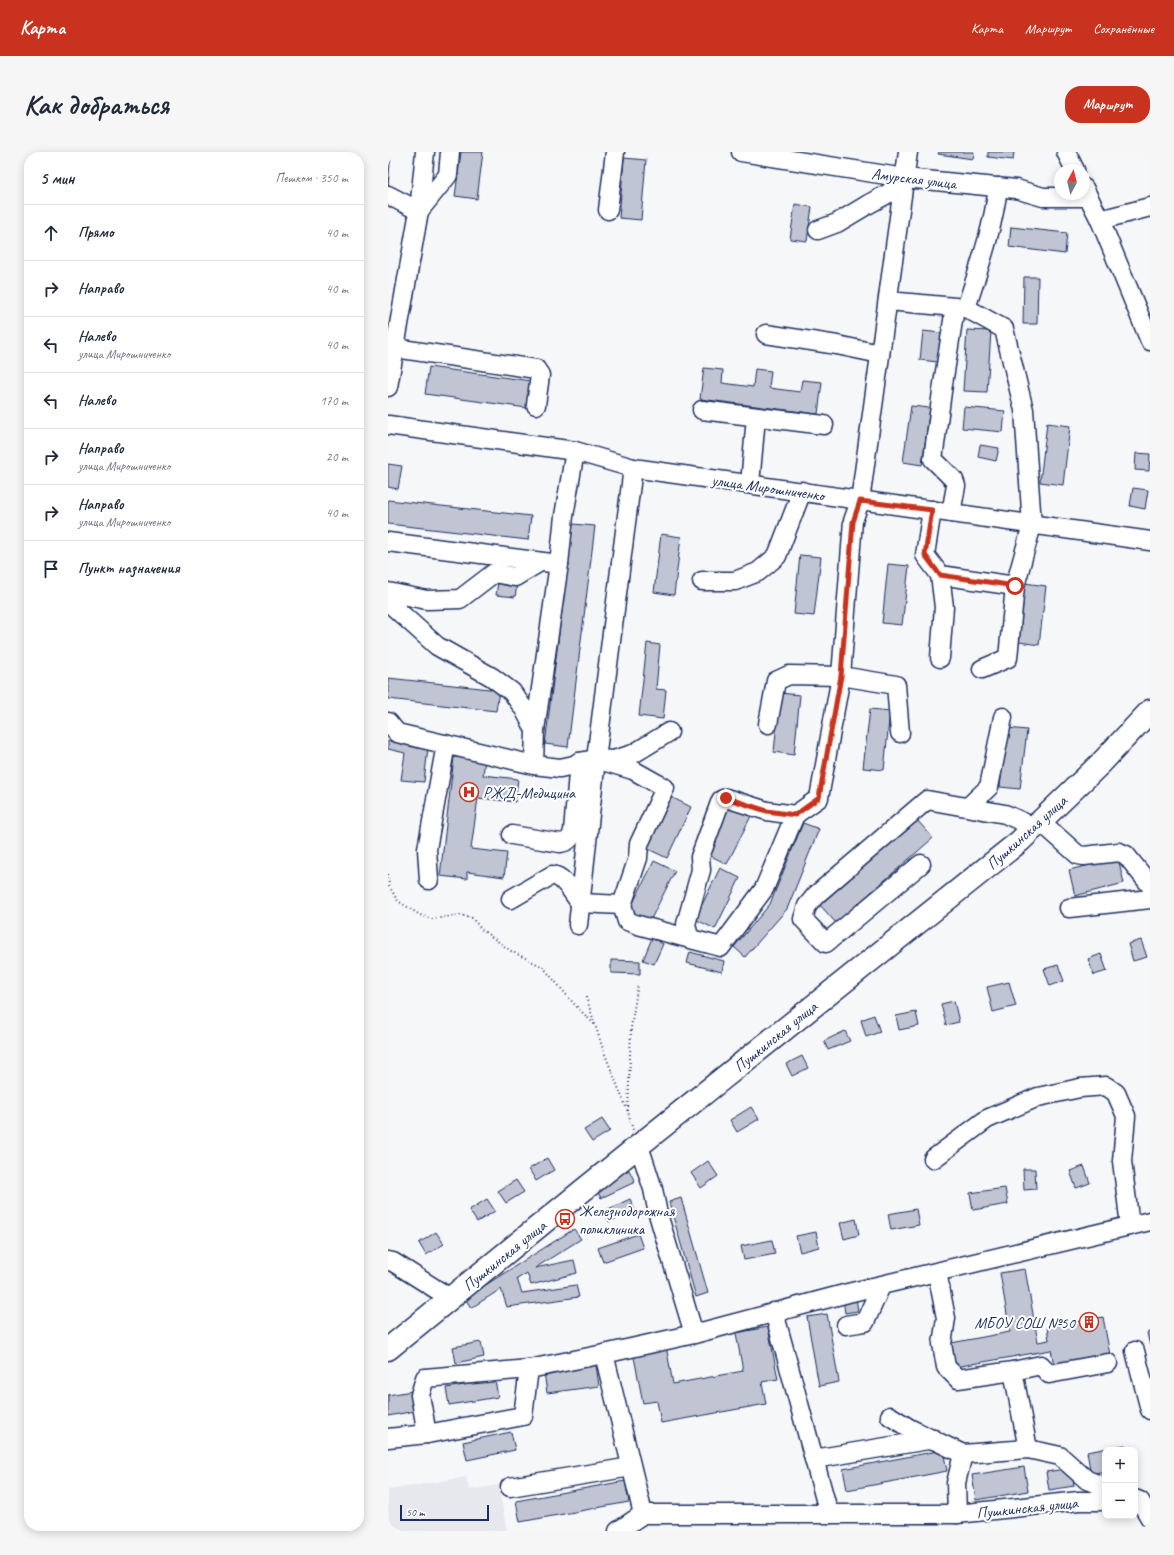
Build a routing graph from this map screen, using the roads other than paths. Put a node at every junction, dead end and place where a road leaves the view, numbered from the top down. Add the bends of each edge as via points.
1 (425, 152) edge
2 (450, 152) edge
3 (615, 152) edge
4 (741, 152) edge
5 (908, 152) edge
6 (1066, 152) edge
7 (1072, 164) edge
8 (905, 178) junction
9 (998, 187) junction
10 (388, 195) edge
11 (1054, 196) edge
12 (1090, 200) edge
13 (1150, 207) edge
14 (608, 210) dead end
15 (419, 211) junction
16 (1100, 220) junction
17 (818, 230) dead end
18 (888, 301) junction
19 (961, 308) junction
20 (766, 334) dead end
21 (1150, 341) edge
22 (395, 348) junction
23 (880, 354) junction
24 (388, 387) edge
25 (536, 405) dead end
26 (702, 410) dead end
27 (756, 416) junction
28 (388, 425) edge
29 (824, 425) dead end
30 (576, 451) junction
31 (633, 468) junction
32 (750, 484) junction
33 (802, 491) junction
34 (860, 501) junction
35 (932, 510) junction
36 (951, 513) junction
37 (1032, 525) junction
38 (1150, 541) edge
39 (388, 542) edge
40 (540, 562) junction
41 (559, 564) junction
42 (940, 575) junction
43 (702, 582) dead end
44 (1015, 586) junction
45 (388, 592) edge
46 (388, 602) edge
47 (940, 658) dead end
48 (982, 669) dead end
49 (841, 676) junction
50 (1150, 711) edge
51 (1003, 716) dead end
52 (388, 722) edge
53 (768, 724) dead end
54 (535, 730) junction
55 (669, 732) dead end
56 (900, 733) dead end
57 (446, 744) junction
58 (587, 760) junction
59 (534, 765) junction
60 (968, 807) junction
61 (795, 815) junction
62 (1037, 824) junction
63 (512, 835) dead end
64 (921, 864) dead end
65 (428, 880) dead end
66 (1150, 885) edge
67 (1150, 899) edge
68 (511, 900) dead end
69 (580, 903) junction
70 (622, 905) junction
71 (1069, 908) dead end
72 (578, 925) dead end
73 (689, 937) junction
74 (637, 1146) junction
75 (933, 1159) dead end
76 (1150, 1221) edge
77 (1130, 1226) junction
78 (388, 1261) edge
79 (937, 1272) junction
80 (880, 1286) junction
81 (450, 1298) junction
82 (774, 1312) junction
83 (846, 1326) dead end
84 (694, 1334) junction
85 (388, 1349) edge
86 (1135, 1351) dead end
87 (604, 1354) junction
88 (1108, 1363) dead end
89 (528, 1369) junction
90 (1013, 1371) junction
91 (1150, 1410) edge
92 (890, 1416) dead end
93 (427, 1434) junction
94 (388, 1438) edge
95 (934, 1439) junction
96 (1028, 1449) junction
97 (963, 1454) junction
98 (814, 1458) junction
99 (631, 1467) junction
100 (1102, 1486) edge
101 (510, 1487) dead end
102 (1140, 1500) edge
103 (1102, 1501) edge
104 (642, 1514) junction
105 (829, 1514) junction
106 (957, 1514) junction
107 (1150, 1518) edge
108 (618, 1531) edge

1 - 15 street
2 - 15 street via 448,175
3 - 14 street
4 - 8 street, Амурская улица
5 - 8 street
6 - 7 street
8 - 9 street, Амурская улица
8 - 17 street via 889,193 837,223
8 - 18 street
9 - 11 street, Амурская улица via 1043,197
9 - 19 street via 989,235
10 - 15 street
12 - 16 street
13 - 16 street
15 - 22 street
16 - 21 street
18 - 19 street
18 - 23 street
19 - 36 street via 943,384 933,459 954,480 956,486
19 - 37 street via 1004,329 1024,410
20 - 23 street
22 - 24 street
22 - 25 street via 536,369 540,375
23 - 34 street
26 - 27 street
27 - 29 street
27 - 32 street
28 - 30 street, улица Мирошниченко
30 - 31 street, улица Мирошниченко
30 - 41 street via 564,516
31 - 32 street, улица Мирошниченко
31 - 58 street
32 - 33 street, улица Мирошниченко
33 - 34 street, улица Мирошниченко
33 - 43 street via 777,556 758,572 735,581
34 - 35 street, улица Мирошниченко
34 - 49 street via 853,522
35 - 36 street, улица Мирошниченко
35 - 42 street via 925,555
36 - 37 street, улица Мирошниченко
37 - 38 street, улица Мирошниченко
37 - 44 street
39 - 40 street
40 - 41 street
40 - 45 street via 515,577 494,574 460,599 427,600
41 - 54 street
42 - 44 street
42 - 47 street via 944,607
44 - 48 street via 1008,658
46 - 54 street via 437,646 492,677 512,692
49 - 53 street via 789,675 776,681
49 - 56 street via 896,685
49 - 61 street via 819,798
50 - 62 main road, Пушкинская улица via 1102,762
51 - 60 street via 989,787
52 - 57 street via 397,733
54 - 59 street
55 - 58 street via 633,754 613,760
57 - 59 street
57 - 65 street via 427,849
58 - 59 street via 560,768
58 - 63 street via 571,838 560,843
58 - 69 street
58 - 70 street via 633,770 665,788 640,844 638,858
60 - 62 street
60 - 64 street via 927,800 816,895 807,906 803,919 826,944
61 - 73 street via 764,889 721,947
61 - 73 street via 767,811 726,798 721,800 700,857 701,870 686,924
62 - 66 street via 1078,855 1119,852 1126,855
62 - 74 main road, Пушкинская улица via 1020,841
67 - 71 street
68 - 69 street via 556,875
69 - 70 street
69 - 72 street
70 - 73 street via 627,922
74 - 81 main road, Пушкинская улица
74 - 84 street via 653,1189
75 - 77 street via 987,1119 1038,1097 1080,1088 1106,1086 1116,1093 1126,1116 1122,1162
76 - 77 street
77 - 79 street
78 - 81 street
79 - 80 street
79 - 90 street via 946,1318 942,1344 946,1368 958,1379
80 - 82 street
80 - 83 street via 865,1322
81 - 85 main road, Пушкинская улица
82 - 84 street
82 - 98 street
84 - 87 street
86 - 91 street
87 - 89 street
87 - 99 street
88 - 90 street via 1049,1374 1041,1365
89 - 93 street via 523,1416
89 - 93 street via 425,1378 420,1395
90 - 96 street
92 - 95 street
93 - 94 street
95 - 97 street
95 - 98 street
96 - 97 street
96 - 100 street via 1060,1456 1087,1480
97 - 106 street via 956,1483
98 - 105 street
99 - 101 street
99 - 104 street
102 - 107 street
103 - 106 street, Пушкинская улица via 1079,1501
104 - 105 street, Пушкинская улица
104 - 108 street
105 - 106 street, Пушкинская улица

